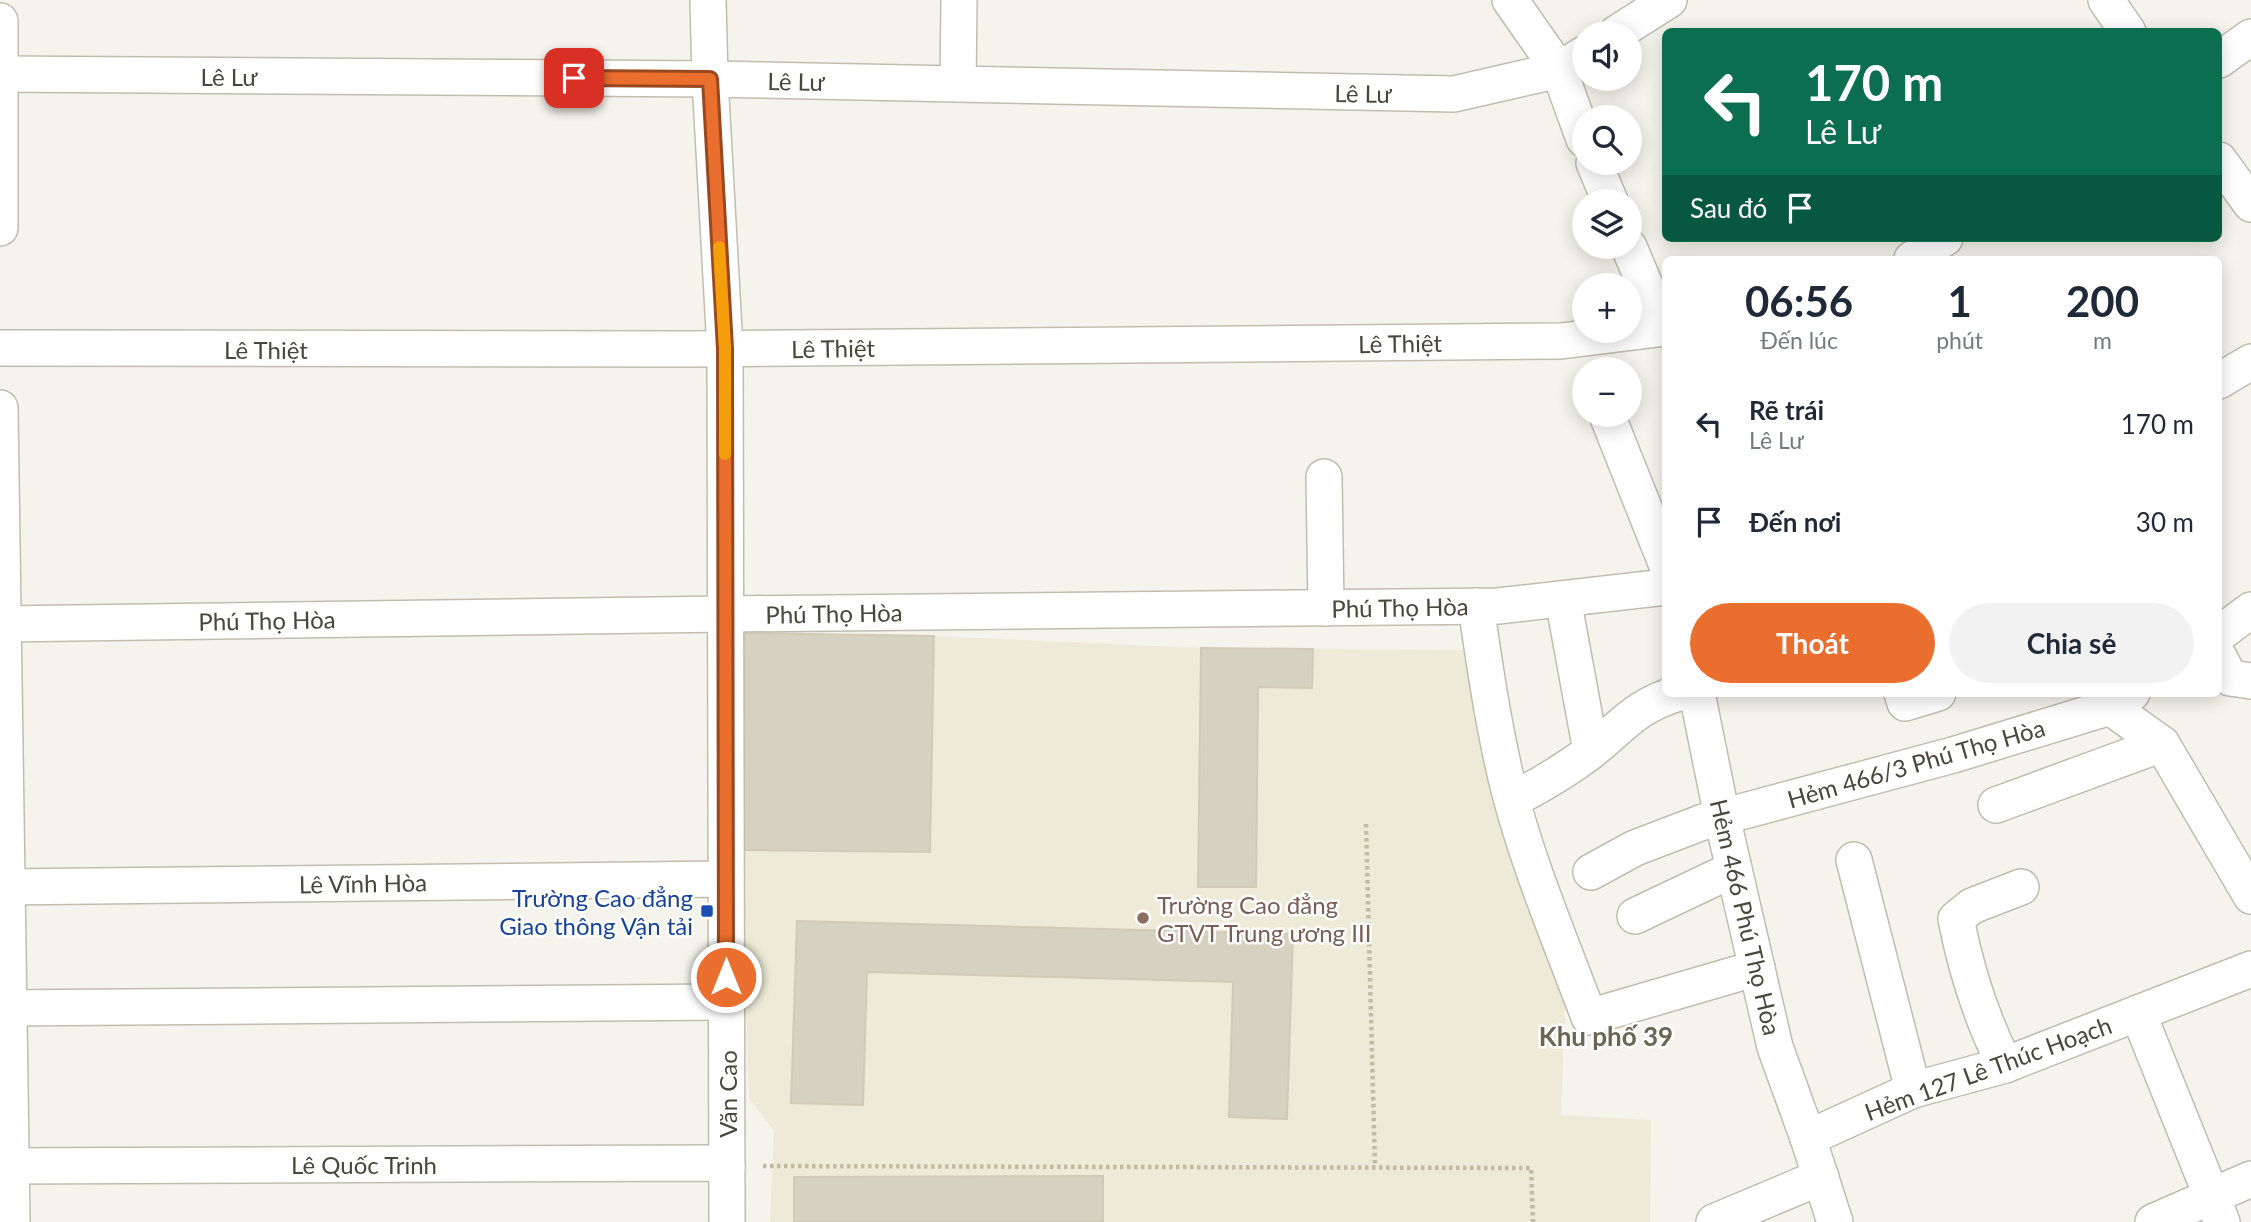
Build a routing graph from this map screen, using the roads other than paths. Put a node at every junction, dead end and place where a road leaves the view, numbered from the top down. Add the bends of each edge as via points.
1 (708, 0) edge
2 (959, 0) edge
3 (1510, 0) edge
4 (1669, 0) edge
5 (2106, 0) edge
6 (0, 21) edge
7 (1636, 21) edge
8 (2125, 28) edge
9 (2251, 37) edge
10 (2222, 58) edge
11 (1571, 62) edge
12 (1, 74) edge
13 (710, 79) junction
14 (958, 84) junction
15 (1578, 105) edge
16 (2222, 164) edge
17 (2251, 204) edge
18 (0, 228) edge
19 (1939, 242) edge
20 (1917, 256) edge
21 (1634, 259) edge
22 (1662, 321) edge
23 (1662, 329) edge
24 (0, 348) edge
25 (725, 349) junction
26 (1583, 355) edge
27 (2251, 362) edge
28 (2222, 379) edge
29 (0, 408) edge
30 (1612, 427) edge
31 (1324, 477) dead end
32 (1662, 553) edge
33 (1662, 587) edge
34 (1563, 599) junction
35 (1476, 606) junction
36 (1326, 608) junction
37 (2251, 610) edge
38 (726, 614) junction
39 (2, 624) edge
40 (2222, 632) edge
41 (2222, 663) edge
42 (2251, 681) edge
43 (1665, 697) edge
44 (1698, 697) edge
45 (1903, 697) edge
46 (1926, 697) edge
47 (2115, 698) edge
48 (2162, 744) junction
49 (1591, 751) junction
50 (1512, 800) junction
51 (1996, 805) dead end
52 (1722, 817) junction
53 (1854, 860) dead end
54 (1734, 869) junction
55 (1591, 872) dead end
56 (726, 879) junction
57 (4, 887) edge
58 (2021, 887) dead end
59 (2251, 896) edge
60 (1635, 916) dead end
61 (1757, 968) junction
62 (2251, 969) edge
63 (726, 1002) junction
64 (5, 1008) edge
65 (2138, 1013) junction
66 (2005, 1065) junction
67 (1913, 1090) junction
68 (1808, 1138) junction
69 (6, 1166) edge
70 (727, 1166) junction
71 (1821, 1177) junction
72 (2251, 1179) edge
73 (2216, 1209) edge
74 (12, 1222) edge
75 (727, 1222) edge
76 (1714, 1222) edge
77 (1835, 1222) edge
78 (2153, 1222) edge

1 - 13 street, Văn Cao
2 - 14 street
3 - 11 street
4 - 7 street
5 - 8 street
6 - 12 street
9 - 10 street
11 - 14 street, Lê Lư via 1454,94
11 - 15 street
12 - 13 street, Lê Lư
12 - 18 street
13 - 14 street, Lê Lư
13 - 25 street, Văn Cao
16 - 17 street
19 - 20 street
21 - 22 street
23 - 26 street, Lê Thiệt
24 - 25 street, Lê Thiệt
25 - 26 street, Lê Thiệt
25 - 38 street, Văn Cao
27 - 28 street
29 - 39 street
30 - 32 street
31 - 36 street
33 - 34 street, Phú Thọ Hòa
34 - 35 street, Phú Thọ Hòa
34 - 49 street
35 - 36 street, Phú Thọ Hòa
35 - 50 street
36 - 38 street, Phú Thọ Hòa
37 - 40 street
38 - 39 street, Phú Thọ Hòa
38 - 56 street, Văn Cao
39 - 57 street
41 - 42 street via 2230,678
43 - 49 street via 1628,717
44 - 52 street, Hẻm 466 Phú Thọ Hòa
45 - 46 street via 1905,704
47 - 48 street
47 - 52 street, Hẻm 466/3 Phú Thọ Hòa via 1953,755
48 - 51 street
48 - 59 street
49 - 50 street
50 - 61 street via 1589,1017
52 - 54 street, Hẻm 466 Phú Thọ Hòa
52 - 55 street, Hẻm 466/3 Phú Thọ Hòa via 1635,848
53 - 67 street
54 - 60 street
54 - 61 street, Hẻm 466 Phú Thọ Hòa
56 - 57 street, Lê Vĩnh Hòa
56 - 63 street, Văn Cao
57 - 64 street
58 - 66 street via 1972,906 1956,919 1986,1028
61 - 68 street, Hẻm 466 Phú Thọ Hòa via 1775,1048
62 - 65 street, Hẻm 127 Lê Thúc Hoạch
63 - 64 street
63 - 70 street, Văn Cao
64 - 69 street
65 - 66 street, Hẻm 127 Lê Thúc Hoạch
65 - 73 street
66 - 67 street, Hẻm 127 Lê Thúc Hoạch
67 - 68 street, Hẻm 127 Lê Thúc Hoạch
68 - 71 street
69 - 70 street, Lê Quốc Trinh
69 - 74 street
70 - 75 street, Văn Cao
71 - 76 street
71 - 77 street
72 - 73 street
73 - 78 street

